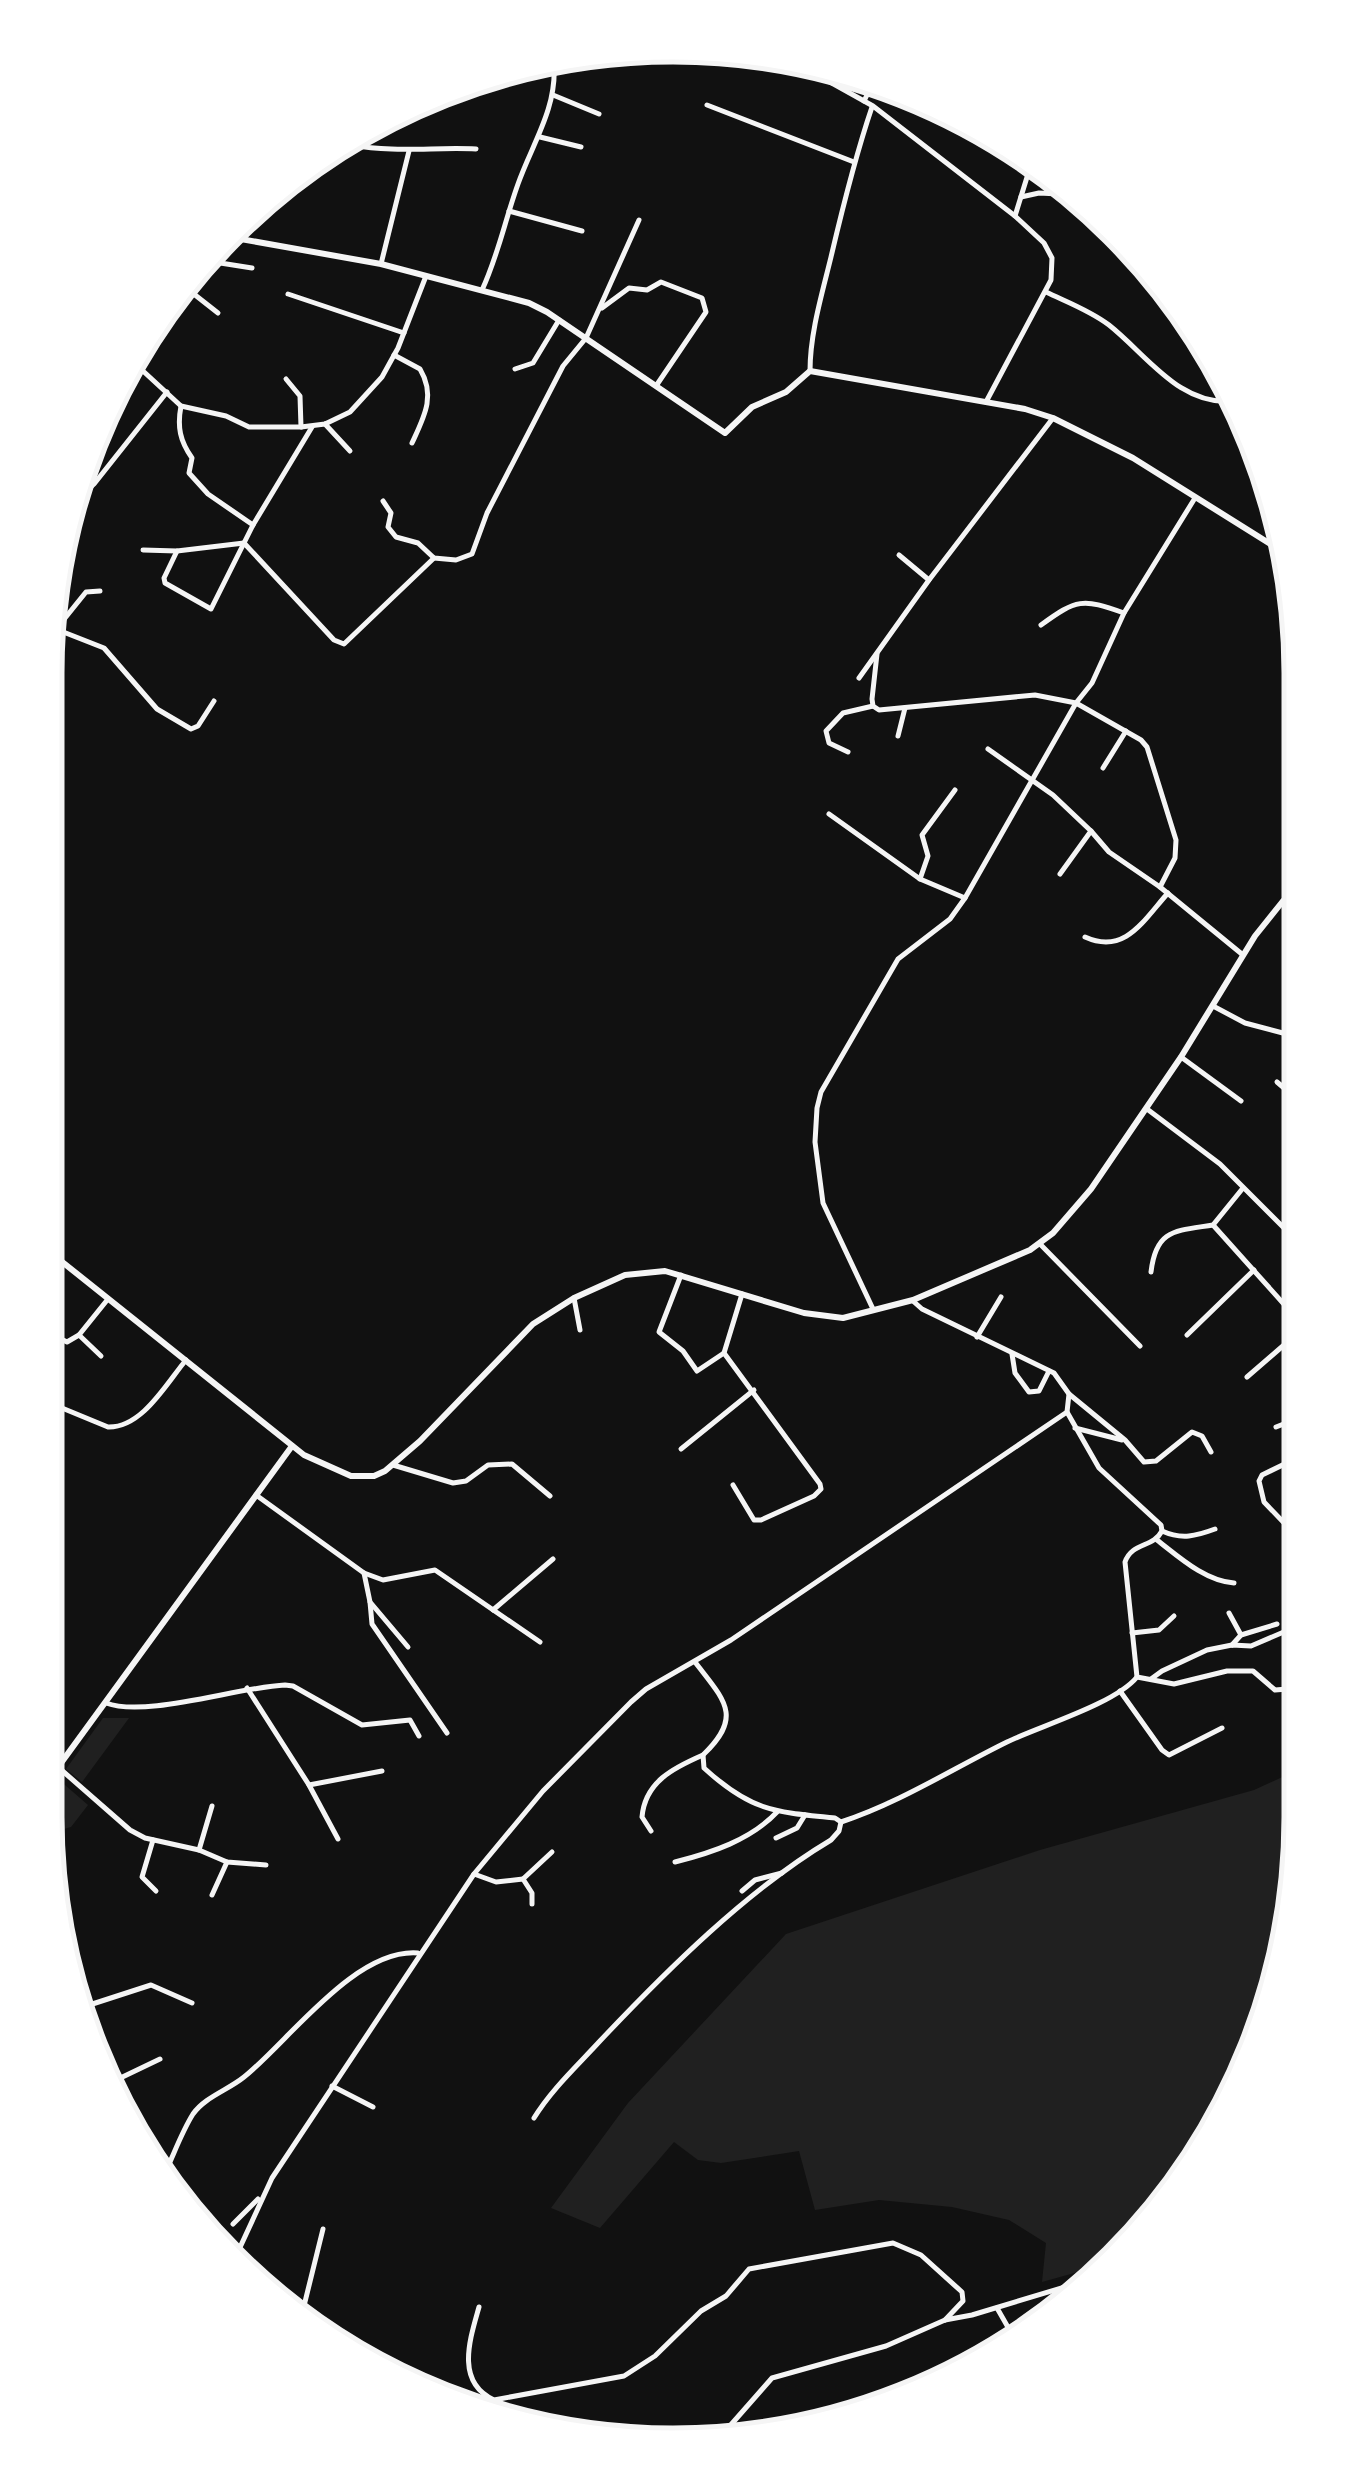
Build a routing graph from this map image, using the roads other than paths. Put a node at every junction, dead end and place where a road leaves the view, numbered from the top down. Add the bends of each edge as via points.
1 (554, 74) edge
2 (832, 83) edge
3 (868, 94) edge
4 (553, 95) junction
5 (864, 102) junction
6 (707, 105) dead end
7 (872, 106) junction
8 (599, 114) dead end
9 (540, 137) junction
10 (364, 146) edge
11 (582, 147) dead end
12 (476, 149) dead end
13 (408, 151) junction
14 (854, 162) junction
15 (1027, 176) edge
16 (1051, 194) edge
17 (1021, 197) junction
18 (509, 212) junction
19 (1015, 216) junction
20 (639, 220) dead end
21 (582, 231) dead end
22 (243, 239) edge
23 (221, 263) edge
24 (382, 264) junction
25 (252, 268) dead end
26 (426, 276) junction
27 (482, 290) junction
28 (1046, 292) junction
29 (195, 294) edge
30 (288, 294) dead end
31 (600, 310) junction
32 (218, 313) dead end
33 (560, 320) junction
34 (404, 333) junction
35 (586, 338) junction
36 (394, 355) junction
37 (143, 370) edge
38 (515, 370) dead end
39 (810, 371) junction
40 (286, 379) dead end
41 (656, 386) junction
42 (167, 392) junction
43 (1220, 400) edge
44 (986, 402) junction
45 (181, 406) junction
46 (1053, 418) junction
47 (325, 424) junction
48 (313, 425) junction
49 (301, 428) junction
50 (412, 443) dead end
51 (350, 450) dead end
52 (92, 486) edge
53 (1194, 498) junction
54 (383, 501) dead end
55 (253, 525) junction
56 (244, 543) junction
57 (1271, 545) edge
58 (142, 550) dead end
59 (177, 552) junction
60 (899, 555) dead end
61 (434, 558) junction
62 (928, 580) junction
63 (100, 591) dead end
64 (1124, 613) junction
65 (66, 617) edge
66 (1040, 624) dead end
67 (64, 631) edge
68 (876, 654) junction
69 (859, 678) dead end
70 (214, 701) dead end
71 (1076, 703) junction
72 (873, 706) junction
73 (905, 708) junction
74 (1126, 731) junction
75 (898, 736) dead end
76 (988, 749) dead end
77 (848, 752) dead end
78 (1103, 768) dead end
79 (1032, 780) junction
80 (955, 790) dead end
81 (829, 814) dead end
82 (1091, 831) junction
83 (1060, 874) dead end
84 (920, 879) junction
85 (1160, 887) junction
86 (1168, 893) junction
87 (965, 898) junction
88 (1282, 902) joint
89 (1284, 905) edge
90 (1085, 937) dead end
91 (1243, 955) junction
92 (1213, 1006) junction
93 (1284, 1033) edge
94 (1182, 1057) junction
95 (1277, 1082) dead end
96 (1284, 1088) edge
97 (1240, 1101) dead end
98 (1147, 1108) junction
99 (1243, 1188) junction
100 (1213, 1224) junction
101 (1284, 1228) edge
102 (1040, 1244) junction
103 (62, 1262) edge
104 (1254, 1270) junction
105 (1151, 1272) dead end
106 (680, 1275) junction
107 (742, 1294) junction
108 (1001, 1296) dead end
109 (108, 1298) junction
110 (574, 1298) junction
111 (913, 1300) junction
112 (1284, 1304) edge
113 (874, 1312) junction
114 (580, 1330) dead end
115 (78, 1335) junction
116 (1186, 1335) dead end
117 (977, 1337) junction
118 (62, 1341) edge
119 (1284, 1344) edge
120 (1140, 1346) dead end
121 (724, 1353) junction
122 (1012, 1354) junction
123 (101, 1356) dead end
124 (186, 1360) junction
125 (1049, 1371) junction
126 (1246, 1376) dead end
127 (754, 1390) junction
128 (1070, 1394) junction
129 (62, 1408) edge
130 (1067, 1412) junction
131 (1284, 1424) edge
132 (1276, 1427) dead end
133 (1074, 1428) junction
134 (1125, 1440) junction
135 (292, 1446) junction
136 (681, 1449) dead end
137 (1211, 1452) dead end
138 (393, 1465) junction
139 (1284, 1465) edge
140 (734, 1484) dead end
141 (256, 1495) junction
142 (550, 1496) dead end
143 (1284, 1522) edge
144 (1215, 1528) dead end
145 (1162, 1532) junction
146 (1157, 1540) junction
147 (553, 1559) dead end
148 (364, 1573) junction
149 (1234, 1583) dead end
150 (370, 1602) junction
151 (493, 1610) junction
152 (1229, 1613) dead end
153 (1174, 1616) dead end
154 (1276, 1624) dead end
155 (1132, 1633) junction
156 (1284, 1633) edge
157 (1240, 1635) junction
158 (540, 1642) dead end
159 (1232, 1644) junction
160 (408, 1647) dead end
161 (695, 1662) junction
162 (1137, 1677) junction
163 (1151, 1680) junction
164 (247, 1688) junction
165 (1284, 1689) edge
166 (1120, 1692) junction
167 (106, 1703) junction
168 (1222, 1728) dead end
169 (447, 1733) dead end
170 (419, 1736) dead end
171 (704, 1755) junction
172 (62, 1762) edge
173 (62, 1770) edge
174 (382, 1771) dead end
175 (309, 1785) junction
176 (212, 1806) dead end
177 (777, 1812) junction
178 (804, 1815) junction
179 (840, 1822) junction
180 (651, 1831) dead end
181 (776, 1838) dead end
182 (338, 1839) dead end
183 (153, 1840) junction
184 (199, 1850) junction
185 (552, 1852) dead end
186 (227, 1862) junction
187 (675, 1862) dead end
188 (266, 1865) dead end
189 (785, 1872) junction
190 (474, 1874) junction
191 (523, 1879) junction
192 (156, 1891) dead end
193 (742, 1891) dead end
194 (212, 1895) dead end
195 (532, 1904) dead end
196 (419, 1954) junction
197 (192, 2003) dead end
198 (92, 2004) edge
199 (160, 2059) dead end
200 (122, 2077) edge
201 (332, 2086) junction
202 (374, 2107) dead end
203 (534, 2118) dead end
204 (170, 2163) edge
205 (261, 2198) junction
206 (233, 2224) dead end
207 (323, 2229) dead end
208 (240, 2248) edge
209 (1061, 2288) edge
210 (305, 2304) edge
211 (479, 2307) dead end
212 (996, 2307) junction
213 (944, 2320) junction
214 (1008, 2328) edge
215 (731, 2424) edge

1 - 4 street
2 - 5 street
3 - 5 street
4 - 8 street
4 - 9 street
5 - 7 street
6 - 14 street
7 - 14 street
7 - 19 street
9 - 11 street
9 - 18 street
10 - 13 street
12 - 13 street
13 - 24 street
14 - 39 street
15 - 17 street
16 - 17 street
17 - 19 street
18 - 21 street
18 - 27 street
19 - 28 street via 1052,258
20 - 31 street
22 - 24 street
23 - 25 street
24 - 26 street
26 - 27 street
26 - 34 street
27 - 33 street
28 - 43 street via 1106,323 1186,392
28 - 44 street
29 - 32 street
30 - 34 street
31 - 35 street
31 - 41 street via 629,288 647,290 661,282 702,298 706,312
33 - 35 street
33 - 38 street via 533,363
34 - 36 street
35 - 41 street
35 - 61 street via 564,366 472,554
36 - 47 street via 350,412
36 - 50 street via 420,369 429,397
37 - 42 street
39 - 41 street via 786,392 752,406 724,433
39 - 44 street
40 - 49 street via 300,396
42 - 45 street
42 - 52 street
44 - 46 street
45 - 49 street via 249,427
45 - 55 street via 178,428 192,458 190,473
46 - 53 street
46 - 62 street
47 - 48 street
47 - 51 street
48 - 49 street
48 - 55 street
53 - 57 street
53 - 64 street
54 - 61 street via 392,514 390,533 424,546
55 - 56 street
56 - 59 street
56 - 59 street via 211,609 165,584
56 - 61 street via 344,644
58 - 59 street
60 - 62 street
62 - 68 street
63 - 65 street via 84,593
64 - 66 street via 1079,600
64 - 71 street via 1092,684
67 - 70 street via 104,648 157,709 191,728
68 - 69 street
68 - 72 street
71 - 73 street via 1035,695
71 - 74 street
71 - 79 street
72 - 73 street
72 - 77 street via 843,712 826,732 829,743
73 - 75 street
74 - 78 street
74 - 85 street via 1148,747 1176,840
76 - 79 street
79 - 82 street
79 - 87 street
80 - 84 street via 922,835 928,856
81 - 84 street
82 - 83 street
82 - 85 street
84 - 87 street
85 - 86 street
86 - 90 street via 1118,942 1103,945
86 - 91 street
87 - 113 street via 950,919 898,959 817,1108 823,1204
88 - 89 street
88 - 91 street
91 - 92 street
92 - 93 street
92 - 94 street
94 - 97 street
94 - 98 street
95 - 96 street
98 - 99 street
98 - 102 street via 1091,1189
99 - 100 street
99 - 101 street
100 - 104 street
100 - 105 street via 1164,1236
102 - 111 street
102 - 120 street
103 - 109 street
104 - 112 street
104 - 116 street
106 - 107 street
106 - 110 street via 636,1272
106 - 121 street via 659,1332 698,1372
107 - 113 street via 828,1318
107 - 121 street
108 - 117 street
109 - 115 street
109 - 124 street
110 - 114 street
110 - 138 street via 520,1335
111 - 113 street
111 - 117 street
115 - 118 street
115 - 123 street
117 - 122 street
119 - 126 street
121 - 127 street
122 - 125 street
122 - 125 street via 1029,1392 1039,1390
124 - 129 street via 141,1414 119,1428
124 - 135 street
125 - 128 street
127 - 136 street
127 - 140 street via 821,1489 754,1520
128 - 130 street
128 - 134 street
130 - 133 street
130 - 161 street
131 - 132 street
133 - 134 street
133 - 145 street via 1099,1468
134 - 137 street via 1150,1463 1192,1432
135 - 138 street via 351,1476 374,1476
135 - 141 street
138 - 142 street via 453,1484 488,1465 512,1464
139 - 143 street via 1258,1481 1264,1502
141 - 148 street
141 - 167 street
144 - 145 street via 1190,1537
145 - 146 street
146 - 149 street via 1194,1567
146 - 155 street via 1138,1546 1124,1562
147 - 151 street
148 - 150 street
148 - 151 street via 383,1580 434,1570
150 - 160 street
150 - 169 street via 372,1624
151 - 158 street
152 - 157 street
153 - 155 street via 1159,1630
154 - 157 street
155 - 162 street
156 - 159 street via 1251,1646
157 - 159 street
159 - 163 street
161 - 171 street via 726,1708 722,1738
161 - 190 street via 631,1702
162 - 163 street
162 - 166 street
163 - 165 street via 1174,1684 1253,1671 1275,1690
164 - 167 street via 162,1704
164 - 170 street via 294,1686 362,1726 407,1719
164 - 175 street
166 - 168 street via 1169,1755
166 - 179 street
167 - 172 street
171 - 177 street via 704,1768 729,1790
171 - 180 street via 646,1793 642,1817
173 - 183 street via 130,1830
174 - 175 street
175 - 182 street
176 - 184 street
177 - 178 street
177 - 187 street via 757,1831
178 - 179 street
178 - 181 street via 797,1828
179 - 189 street via 831,1840
183 - 184 street
183 - 192 street via 142,1876
184 - 186 street
185 - 191 street
186 - 188 street
186 - 194 street
189 - 193 street
189 - 203 street via 630,2010
190 - 191 street via 496,1882
190 - 196 street
191 - 195 street
196 - 201 street
196 - 204 street via 387,1958 305,2016 245,2077 193,2114
197 - 198 street via 151,1984
199 - 200 street
201 - 202 street
201 - 205 street
205 - 206 street
205 - 208 street
207 - 210 street
209 - 212 street
211 - 213 street via 468,2366 477,2387 494,2400 624,2376 726,2296 749,2269 806,2257 893,2242 906,2246 962,2292 963,2301
212 - 213 street
212 - 214 street
213 - 215 street via 886,2346 772,2378

